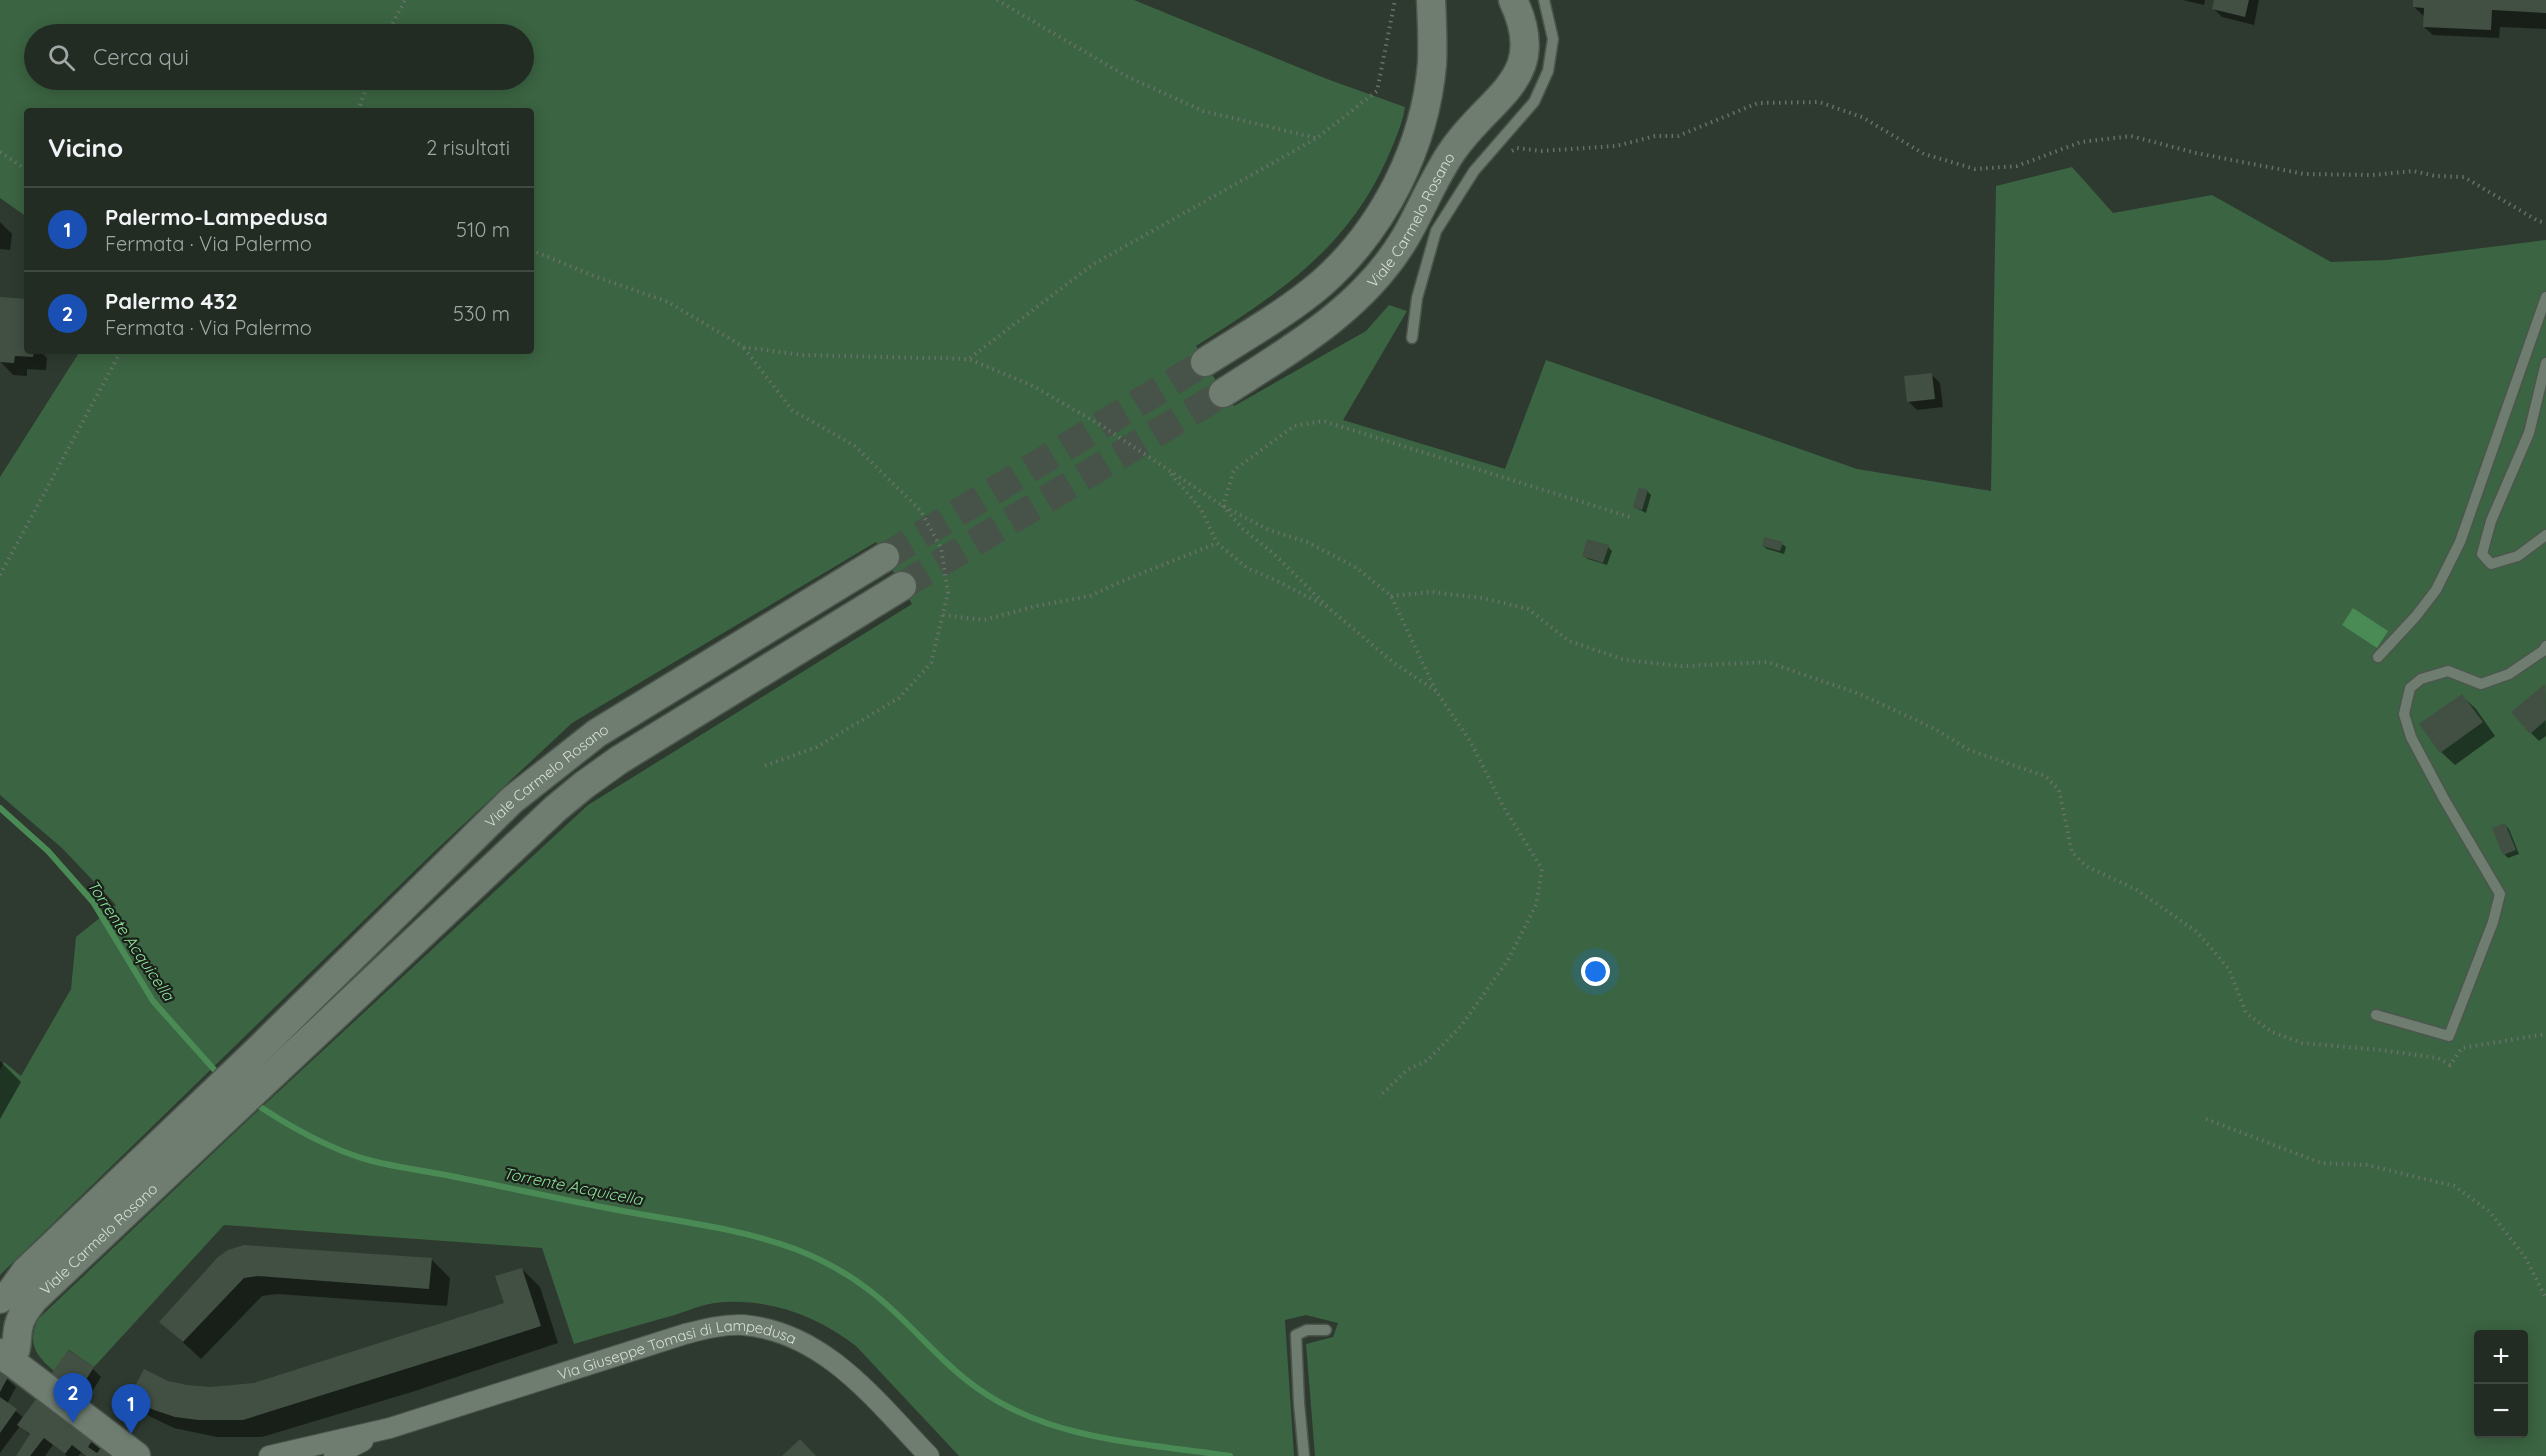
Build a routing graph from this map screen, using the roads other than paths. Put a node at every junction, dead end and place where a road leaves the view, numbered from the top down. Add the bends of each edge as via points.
1 (1431, 0) edge
2 (1513, 0) edge
3 (1544, 0) edge
4 (2546, 297) edge
5 (1412, 338) dead end
6 (1205, 362) tunnel mouth
7 (2546, 363) edge
8 (1223, 393) tunnel mouth
9 (2546, 535) edge
10 (885, 557) tunnel mouth
11 (902, 586) tunnel mouth
12 (2546, 646) edge
13 (2378, 657) dead end
14 (2376, 1015) dead end
15 (262, 1064) junction
16 (202, 1121) junction
17 (26, 1271) junction
18 (0, 1287) edge
19 (0, 1299) edge
20 (1326, 1330) dead end
21 (5, 1357) edge
22 (390, 1428) junction
23 (354, 1446) junction
24 (308, 1453) edge
25 (136, 1456) edge
26 (269, 1456) edge
27 (334, 1456) edge
28 (929, 1456) edge
29 (1304, 1456) edge

1 - 6 main road, Viale Carmelo Rosano via 1432,63 1423,114 1409,158 1381,213 1364,238 1322,283
2 - 8 main road, Viale Carmelo Rosano via 1526,48 1520,72 1452,150 1404,239 1380,272 1346,310 1323,328
3 - 5 lane via 1552,39 1548,72 1534,102 1474,171 1436,231 1417,298
4 - 13 lane via 2460,542 2436,590
7 - 9 lane via 2529,433 2491,521 2482,554 2491,564 2518,556
10 - 15 main road, Viale Carmelo Rosano via 597,733 566,756 512,800
11 - 15 main road, Viale Carmelo Rosano via 584,785
12 - 14 lane via 2509,674 2481,684 2448,671 2421,679 2410,688 2404,714 2411,736 2500,894 2449,1036
15 - 16 main road
16 - 17 main road, Viale Carmelo Rosano
16 - 21 main road, Viale Carmelo Rosano via 34,1299 22,1314 16,1353
17 - 18 main road
17 - 19 main road via 11,1292
20 - 29 lane via 1307,1330 1296,1335
21 - 25 main road
22 - 23 street
22 - 24 street via 350,1436
22 - 28 street, Via Giuseppe Tomasi di Lampedusa via 685,1334 742,1325 800,1339 831,1358
23 - 24 street
23 - 27 street
24 - 26 street

